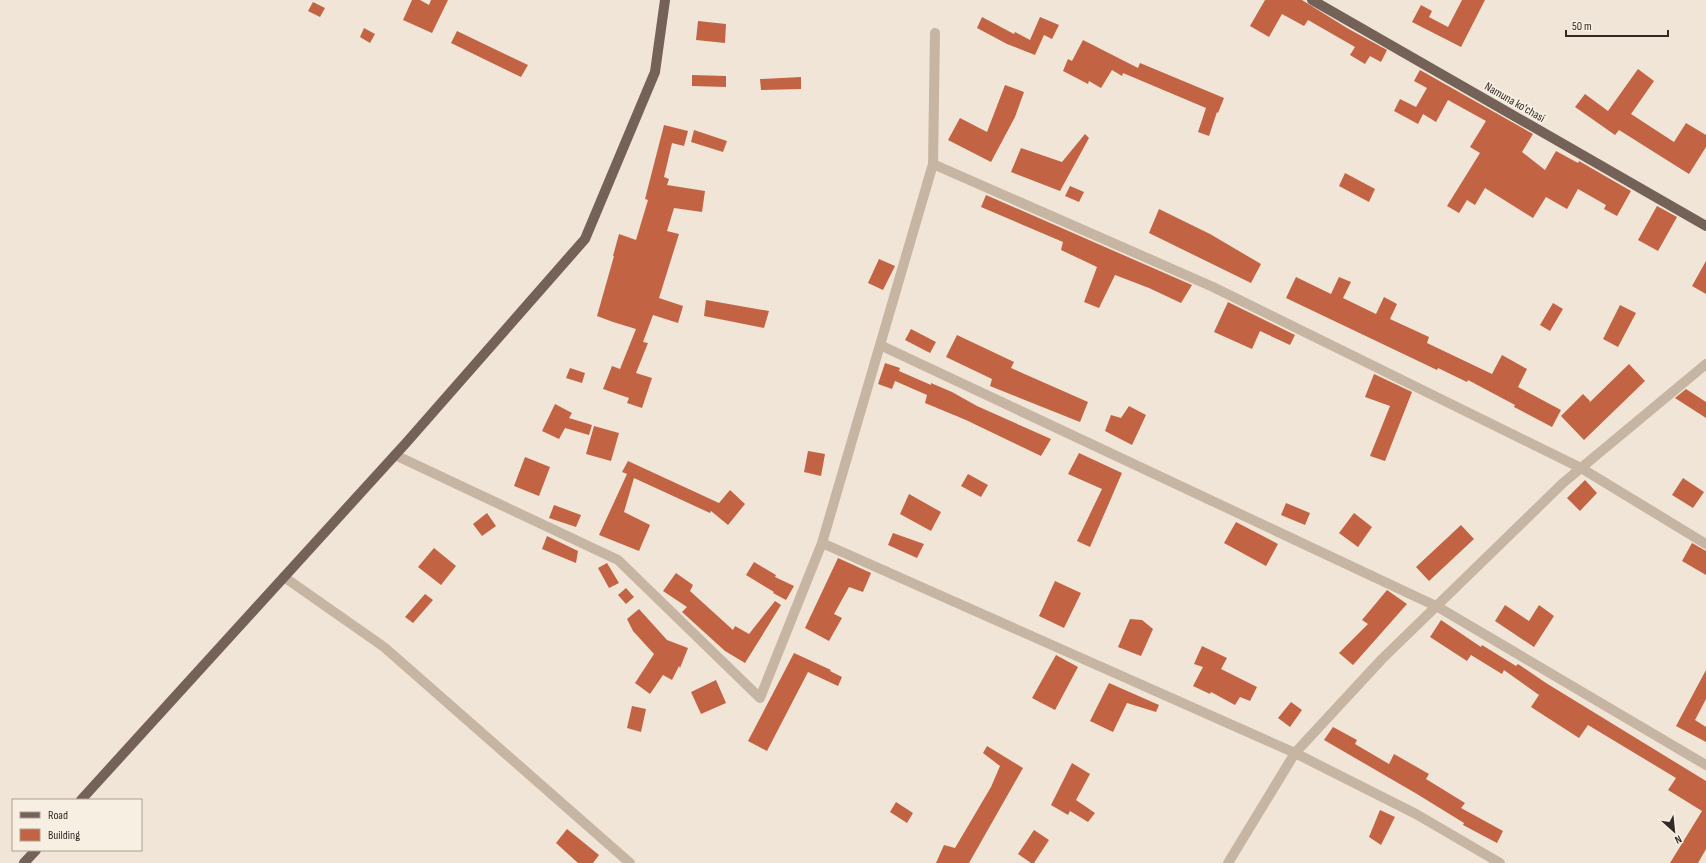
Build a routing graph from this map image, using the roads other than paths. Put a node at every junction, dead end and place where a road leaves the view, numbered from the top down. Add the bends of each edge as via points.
1 (665, 0) edge
2 (1312, 0) edge
3 (935, 33) dead end
4 (933, 164) junction
5 (1706, 226) edge
6 (880, 345) junction
7 (1706, 364) edge
8 (394, 455) junction
9 (1581, 468) junction
10 (822, 543) junction
11 (1706, 544) edge
12 (284, 577) junction
13 (1438, 607) junction
14 (1295, 752) junction
15 (1706, 766) edge
16 (82, 799) edge
17 (35, 851) edge
18 (24, 863) edge
19 (630, 863) edge
20 (1228, 863) edge
21 (1500, 863) edge

1 - 8 main road via 655,72 585,239
2 - 5 main road, Namuna ko'chasi
3 - 4 street
4 - 6 street
4 - 9 street via 1213,287
6 - 10 street
6 - 13 street
7 - 9 street
8 - 10 street via 618,560 760,698
8 - 12 main road
9 - 11 street
9 - 13 street
10 - 14 street
12 - 16 main road
12 - 19 street via 384,647
13 - 14 street via 1382,660
13 - 15 street
14 - 20 street
14 - 21 street via 1416,814
17 - 18 main road

